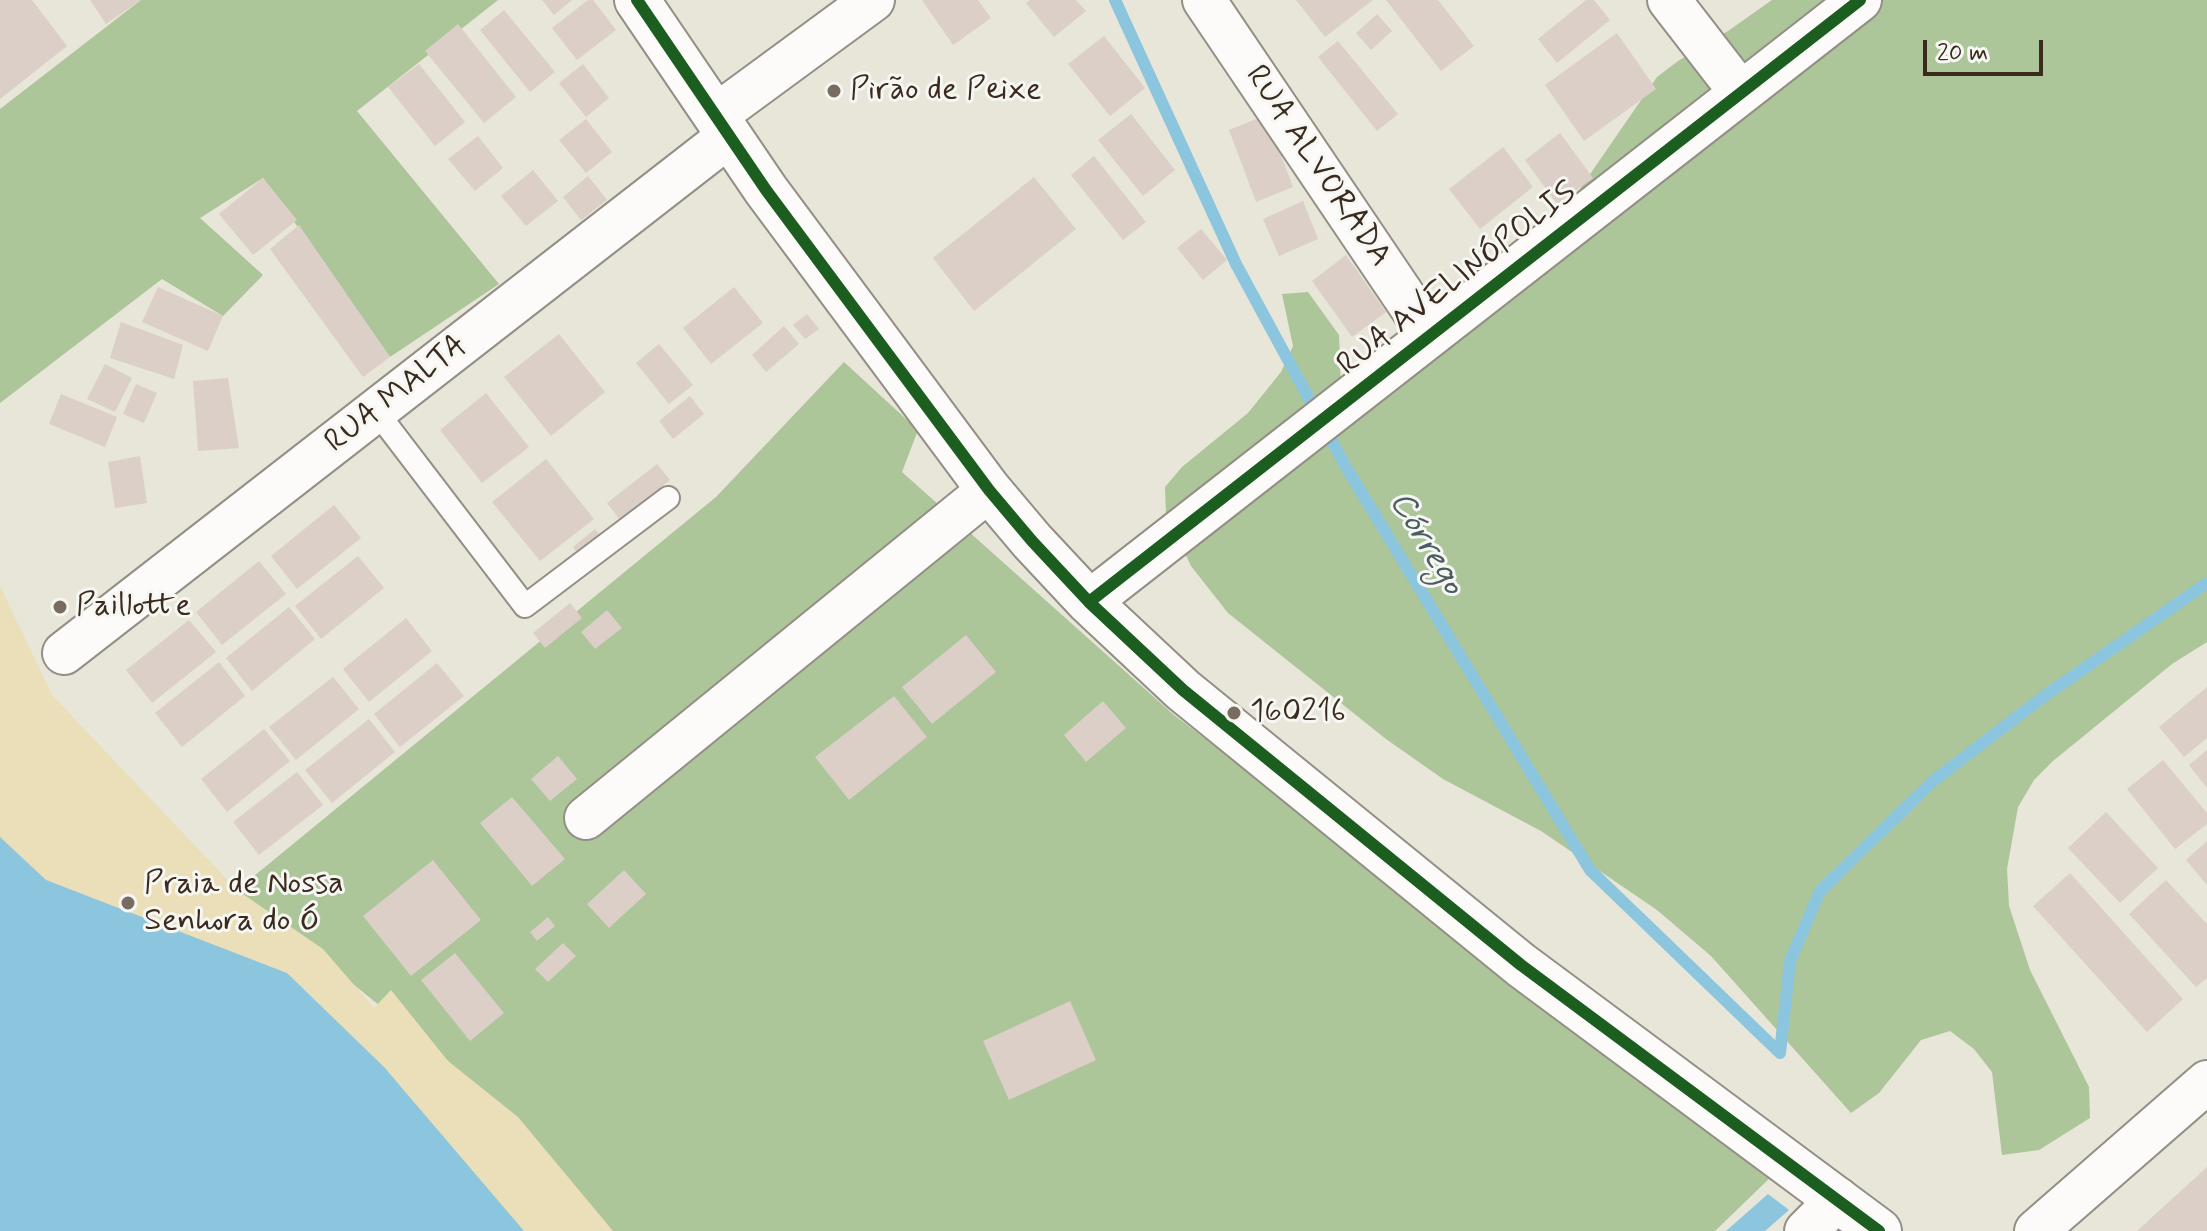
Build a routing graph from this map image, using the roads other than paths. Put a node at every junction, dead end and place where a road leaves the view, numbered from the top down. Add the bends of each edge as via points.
1 (637, 0) edge
2 (873, 0) edge
3 (1204, 0) edge
4 (1669, 0) edge
5 (1860, 0) edge
6 (1741, 93) junction
7 (722, 126) junction
8 (1430, 335) junction
9 (376, 411) junction
10 (989, 490) junction
11 (668, 498) dead end
12 (1089, 602) junction
13 (64, 653) dead end
14 (586, 818) dead end
15 (2207, 1082) edge
16 (1838, 1199) junction
17 (1806, 1231) edge
18 (1879, 1231) edge
19 (2036, 1231) edge

1 - 7 main road
2 - 7 street, RUA MALTA
3 - 8 street, RUA ALVORADA
4 - 6 street
5 - 6 street, RUA AVELINÓPOLIS
6 - 8 street, RUA AVELINÓPOLIS
7 - 9 street, RUA MALTA
7 - 10 main road
8 - 12 street, RUA AVELINÓPOLIS
9 - 11 lane via 525,606
9 - 13 street, RUA MALTA
10 - 12 main road
10 - 14 street
12 - 16 main road via 1183,690 1521,965
15 - 19 street
16 - 17 street
16 - 18 main road

